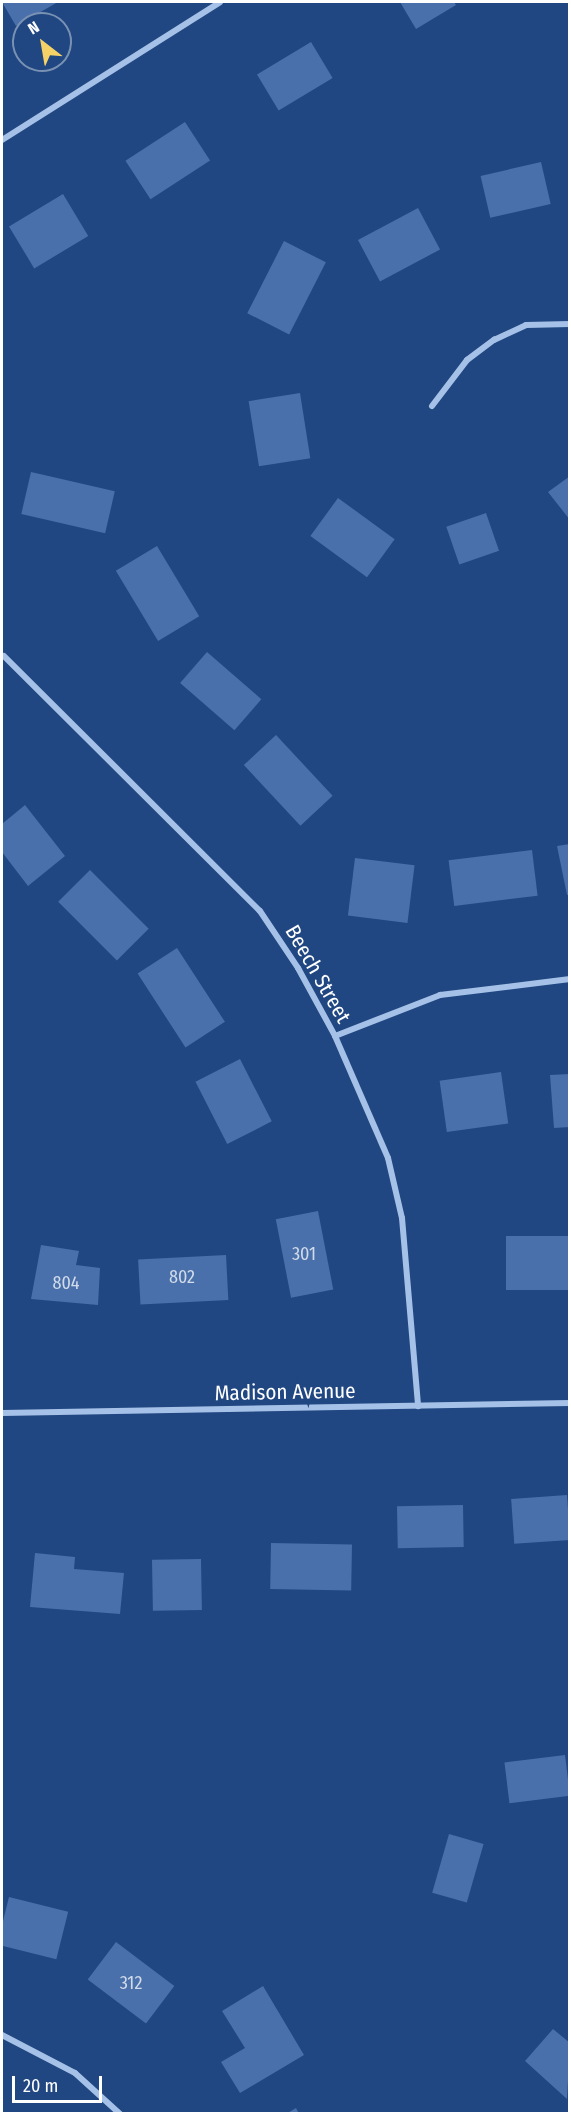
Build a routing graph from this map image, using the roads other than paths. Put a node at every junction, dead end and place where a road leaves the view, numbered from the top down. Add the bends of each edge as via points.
1 (220, 2) edge
2 (2, 140) edge
3 (570, 324) edge
4 (432, 406) dead end
5 (4, 656) dead end
6 (570, 979) edge
7 (335, 1036) junction
8 (570, 1403) edge
9 (418, 1406) junction
10 (2, 1413) edge
11 (2, 2035) edge
12 (120, 2114) edge

1 - 2 street
3 - 4 street via 526,325 494,340 467,360
5 - 7 street, Beech Street via 260,911
6 - 7 street via 440,995
7 - 9 street, Beech Street via 388,1158 402,1218
8 - 9 street, Madison Avenue
9 - 10 street, Madison Avenue
11 - 12 street via 75,2073

